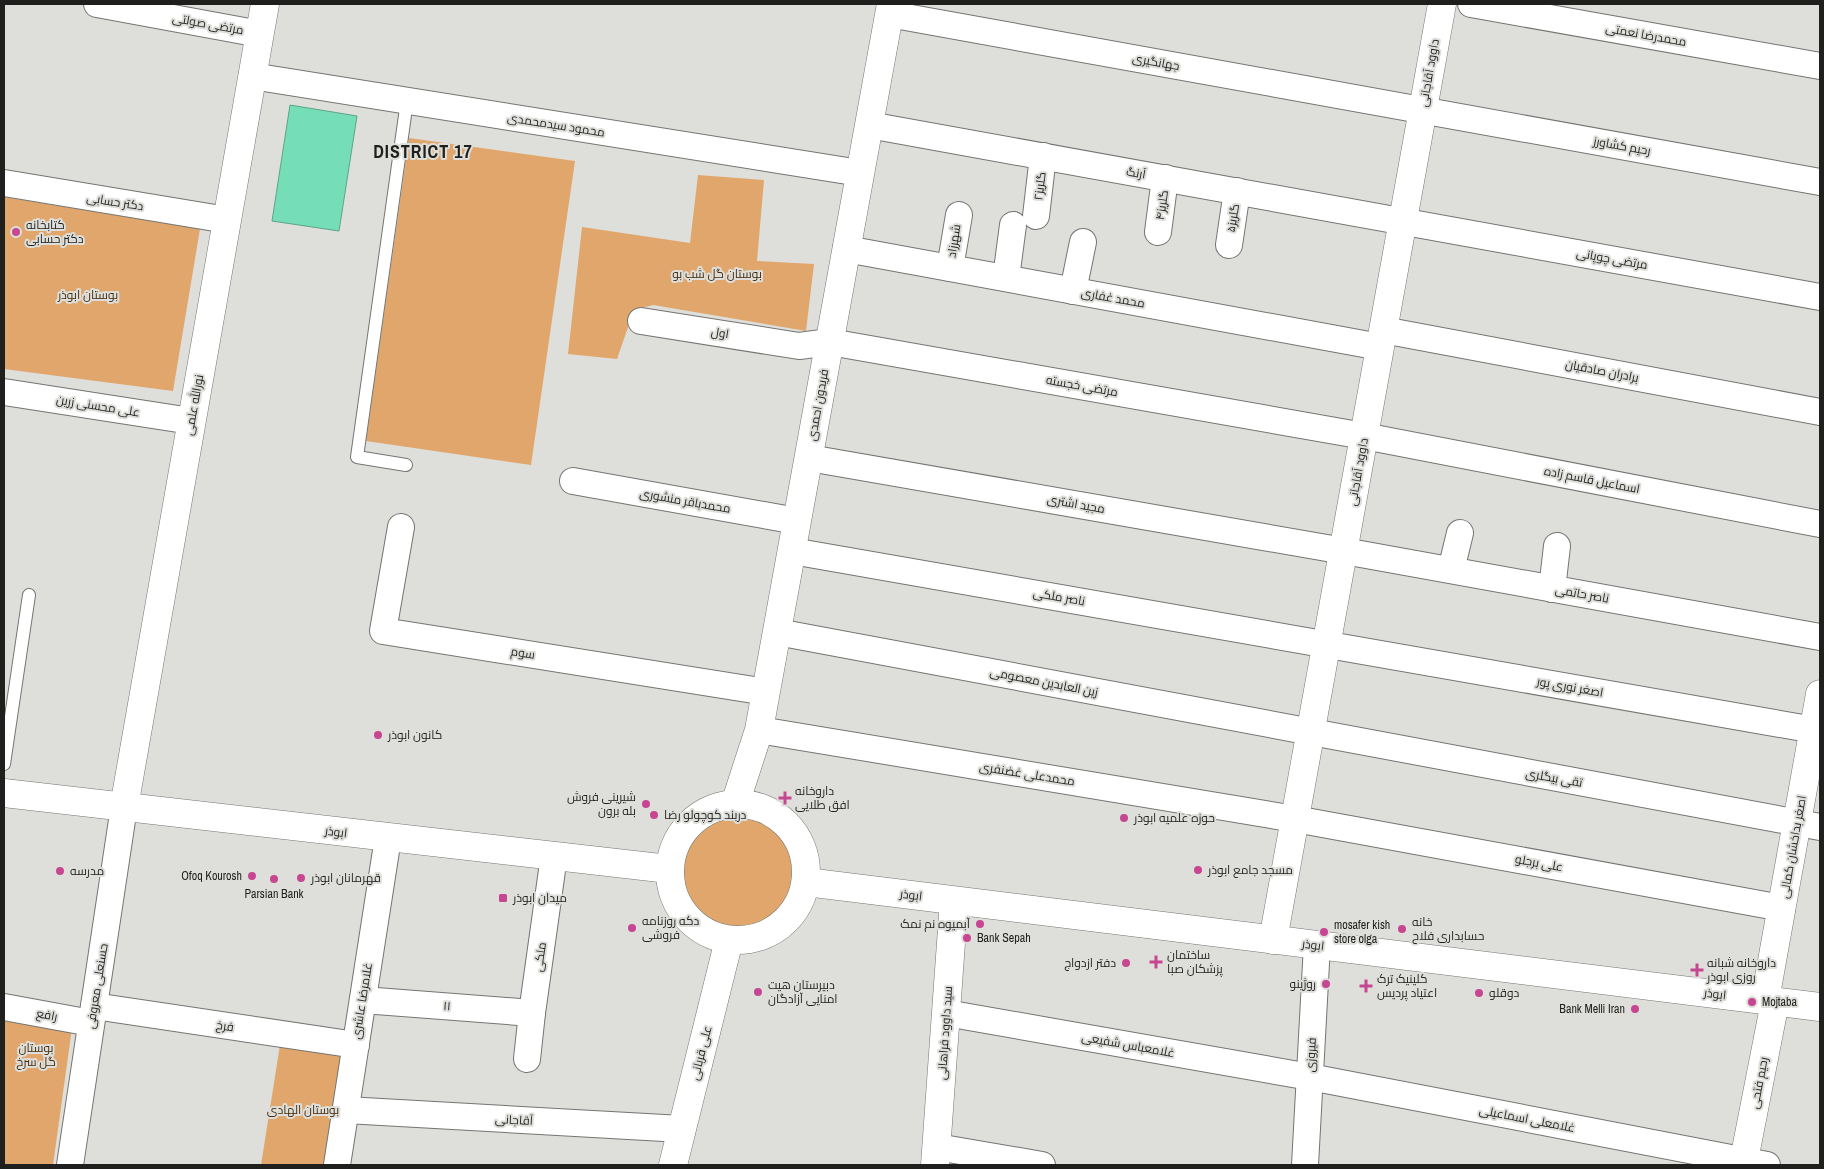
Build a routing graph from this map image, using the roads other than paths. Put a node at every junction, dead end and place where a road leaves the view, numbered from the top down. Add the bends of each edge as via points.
1 (97, 4) edge
2 (265, 4) edge
3 (1442, 4) edge
4 (1472, 4) edge
5 (890, 9) edge
6 (260, 34) junction
7 (1820, 66) edge
8 (252, 76) junction
9 (407, 101) junction
10 (1423, 110) junction
11 (869, 125) junction
12 (1043, 156) junction
13 (860, 173) junction
14 (1166, 178) junction
15 (1820, 182) edge
16 (4, 183) edge
17 (1237, 192) junction
18 (959, 215) dead end
19 (227, 220) junction
20 (1403, 221) junction
21 (1158, 232) dead end
22 (1084, 242) dead end
23 (1229, 245) dead end
24 (846, 249) junction
25 (950, 268) junction
26 (1006, 278) junction
27 (1073, 290) junction
28 (1820, 297) edge
29 (641, 321) dead end
30 (1382, 339) junction
31 (830, 342) junction
32 (799, 346) joint
33 (4, 392) edge
34 (1820, 412) edge
35 (192, 421) junction
36 (1364, 436) junction
37 (809, 458) junction
38 (406, 465) dead end
39 (573, 482) dead end
40 (797, 521) junction
41 (1820, 524) edge
42 (401, 527) dead end
43 (1460, 533) dead end
44 (1557, 546) dead end
45 (792, 551) junction
46 (1344, 551) junction
47 (1451, 570) junction
48 (1552, 589) junction
49 (29, 595) dead end
50 (777, 632) junction
51 (1820, 637) edge
52 (1327, 644) junction
53 (766, 692) junction
54 (1820, 694) edge
55 (759, 730) junction
56 (1817, 730) edge
57 (1311, 733) junction
58 (4, 764) edge
59 (4, 793) edge
60 (735, 804) junction
61 (124, 807) junction
62 (1295, 819) junction
63 (1809, 825) edge
64 (388, 838) junction
65 (554, 856) junction
66 (669, 869) junction
67 (806, 882) junction
68 (954, 901) junction
69 (1782, 908) junction
70 (729, 940) junction
71 (1273, 940) junction
72 (1317, 945) junction
73 (362, 1000) junction
74 (1770, 1001) junction
75 (4, 1006) edge
76 (1820, 1007) edge
77 (532, 1013) junction
78 (946, 1014) junction
79 (92, 1015) junction
80 (356, 1045) junction
81 (527, 1059) dead end
82 (1310, 1077) junction
83 (346, 1110) junction
84 (682, 1129) junction
85 (936, 1156) edge
86 (1751, 1164) edge
87 (70, 1165) edge
88 (337, 1165) edge
89 (674, 1165) edge
90 (1042, 1165) edge
91 (1305, 1165) edge

1 - 6 street, مرتضی صولتی
2 - 6 street, نورالله علمی
3 - 10 street, داوود آقاجانی
4 - 7 street, محمدرضا نعمتی
5 - 10 street, جهانگیری
5 - 11 street, فریدون احمدی
6 - 8 street, نورالله علمی
8 - 9 street, محمود سیدمحمدی
8 - 19 street, نورالله علمی
9 - 13 street, محمود سیدمحمدی
9 - 38 lane via 357,457
10 - 15 street, رحیم کشاورز
10 - 20 street, داوود آقاجانی
11 - 12 street, آرنگ
11 - 13 street, فریدون احمدی
12 - 14 street, آرنگ
12 - 26 street, گلریز۲
13 - 24 street, فریدون احمدی
14 - 17 street, آرنگ
14 - 21 street, گلریز۴
16 - 19 street, دکتر حسابی
17 - 20 street, آرنگ
17 - 23 street, گلریز۵
18 - 25 street, شهرزاد
19 - 35 street, نورالله علمی
20 - 28 street, مرتضی چوپانی
20 - 30 street, داوود آقاجانی
22 - 27 street
24 - 25 street, محمد غفاری
24 - 31 street, فریدون احمدی
25 - 26 street, محمد غفاری
26 - 27 street, محمد غفاری
27 - 30 street, محمد غفاری
29 - 32 street, اول
30 - 34 street, برادران صادقیان
30 - 36 street, داوود آقاجانی
31 - 32 street, مرتضی خجسته
31 - 36 street, مرتضی خجسته
31 - 37 street, فریدون احمدی
33 - 35 street, علی محسنی زرین
35 - 61 street, نورالله علمی
36 - 41 street, اسماعیل قاسم زاده
36 - 46 street, داوود آقاجانی
37 - 40 street, فریدون احمدی
37 - 46 street, مجید اشتری
39 - 40 street, محمدباقر منشوری
40 - 45 street, فریدون احمدی
42 - 53 street, سوم via 384,631
43 - 47 street
44 - 48 street
45 - 50 street, فریدون احمدی
45 - 52 street, ناصر ملکی
46 - 47 street, ناصر حاتمی
46 - 52 street, داوود آقاجانی
47 - 48 street, ناصر حاتمی
48 - 51 street, ناصر حاتمی
49 - 58 lane
50 - 53 street, فریدون احمدی
50 - 57 street, زین العابدین معصومی
52 - 56 street, اصغر نوری پور
52 - 57 street, داوود آقاجانی
53 - 55 street, فریدون احمدی
54 - 56 street, اصغر بداخشان کمالی
55 - 60 street, فریدون احمدی
55 - 62 street, محمدعلی غضنفری
56 - 63 street, اصغر بداخشان کمالی
57 - 62 street, داوود آقاجانی
57 - 63 street, تقی بیگلری
59 - 61 street, ابوذر
60 - 66 street via 715,808 697,817 683,831 673,849
60 - 67 street via 755,806 774,814 789,827 800,843 806,862
61 - 64 street, ابوذر
61 - 79 street, حسنعلی معروفی
62 - 69 street, علی برجلو
62 - 71 street, داوود آقاجانی
63 - 69 street, اصغر بداخشان کمالی
64 - 65 street, ابوذر
64 - 73 street, غلامرضا عاشری
65 - 66 street, ابوذر
65 - 77 street, ملکی
66 - 70 street via 671,889 679,908 692,923
67 - 68 street, ابوذر
67 - 70 street via 800,903 782,925 750,940
68 - 71 street, ابوذر
68 - 78 street, سید داوود فراهانی
69 - 74 street, اصغر بداخشان کمالی
70 - 84 street, علی قربانی
71 - 72 street, ابوذر
72 - 74 street, ابوذر
72 - 82 street, فیروزی
73 - 77 street, ۱۱
73 - 80 street, غلامرضا عاشری
74 - 76 street, ابوذر
74 - 86 street, رحیم فتحی
75 - 79 street, رافع
77 - 81 street, ملکی
78 - 82 street, غلامعباس شفیعی
78 - 85 street, سید داوود فراهانی
79 - 80 street, فرخ
79 - 87 street, حسنعلی معروفی
80 - 83 street, غلامرضا عاشری
82 - 86 street, غلامعلی اسماعیلی
82 - 91 street, فیروزی
83 - 84 street, آقاجانی
83 - 88 street, غلامرضا عاشری
84 - 89 street, علی قربانی
85 - 90 street

